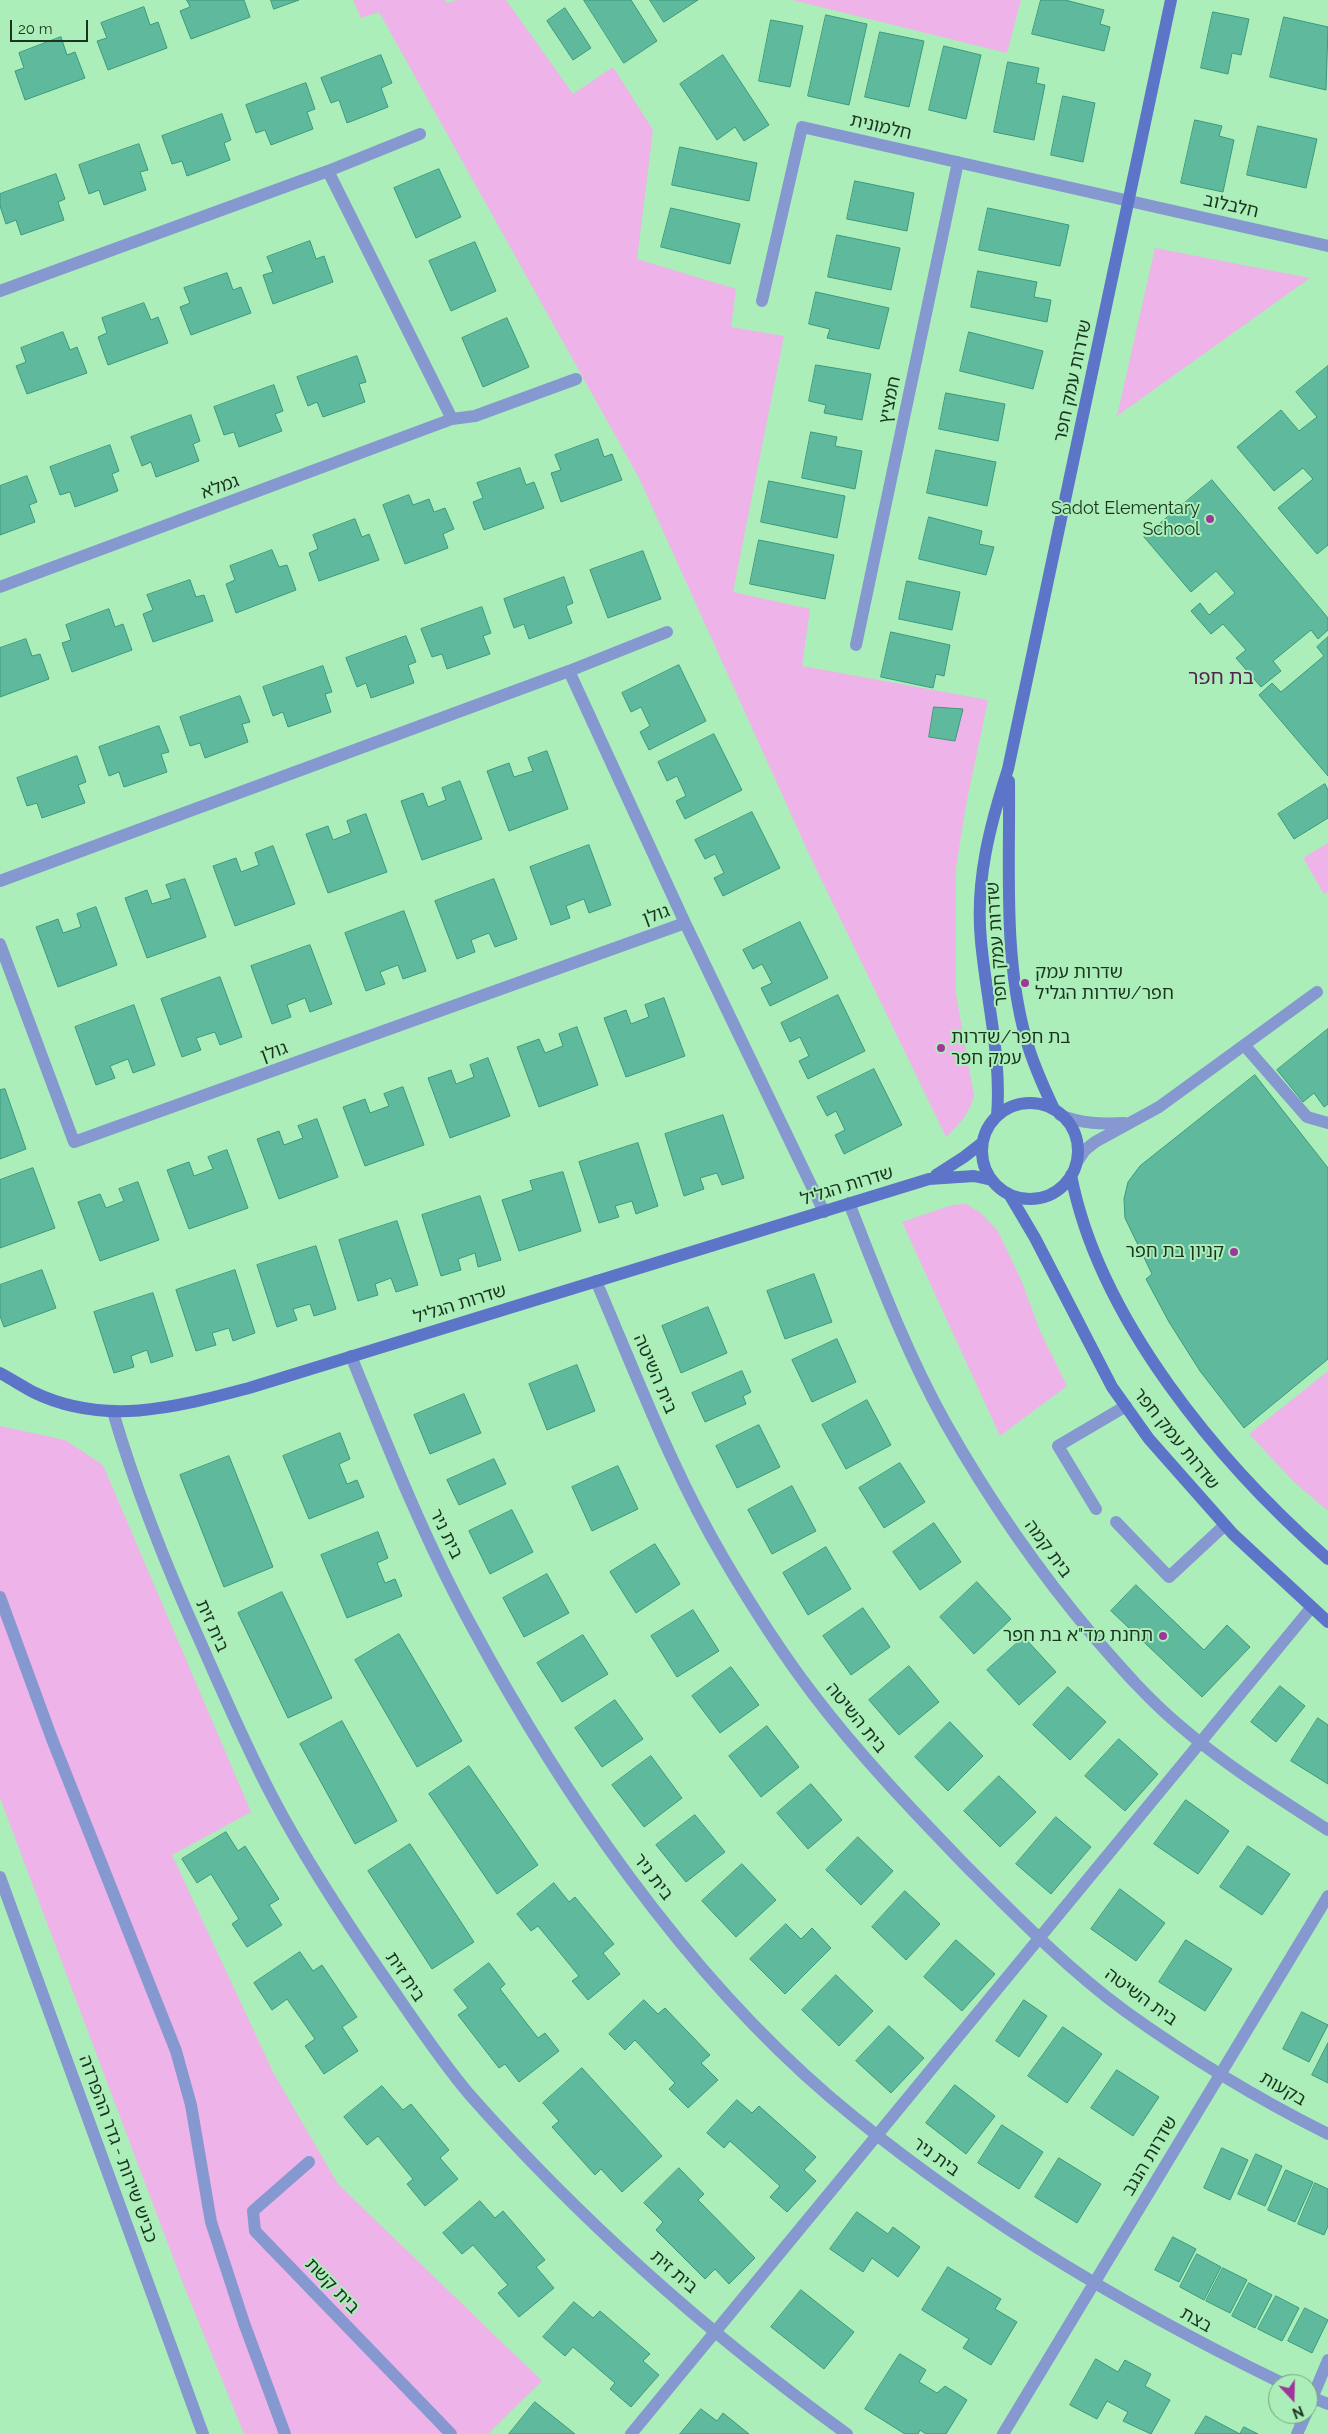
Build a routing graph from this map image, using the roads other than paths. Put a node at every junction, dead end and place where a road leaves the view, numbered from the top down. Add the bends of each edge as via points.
1 (1171, 0) edge
2 (420, 134) dead end
3 (958, 162) junction
4 (328, 171) junction
5 (1127, 200) junction
6 (1328, 246) edge
7 (0, 291) edge
8 (762, 301) dead end
9 (576, 379) dead end
10 (452, 419) junction
11 (0, 587) edge
12 (668, 632) dead end
13 (856, 645) dead end
14 (569, 671) junction
15 (1008, 769) junction
16 (0, 881) edge
17 (685, 924) junction
18 (0, 944) edge
19 (1317, 992) dead end
20 (1245, 1046) junction
21 (1057, 1112) junction
22 (997, 1116) junction
23 (1127, 1123) junction
24 (1328, 1123) edge
25 (982, 1143) junction
26 (1077, 1162) junction
27 (1071, 1175) junction
28 (929, 1179) junction
29 (992, 1180) junction
30 (1009, 1194) junction
31 (849, 1203) junction
32 (824, 1212) junction
33 (596, 1281) junction
34 (351, 1356) junction
35 (0, 1372) edge
36 (1126, 1406) junction
37 (112, 1412) junction
38 (1096, 1509) dead end
39 (1116, 1522) dead end
40 (1225, 1525) junction
41 (1328, 1559) edge
42 (0, 1596) edge
43 (1311, 1608) junction
44 (1328, 1622) edge
45 (1200, 1742) junction
46 (1328, 1830) edge
47 (0, 1877) edge
48 (1328, 1896) edge
49 (1040, 1938) junction
50 (1221, 2073) junction
51 (877, 2134) junction
52 (1328, 2134) edge
53 (309, 2162) dead end
54 (1093, 2284) junction
55 (715, 2331) junction
56 (1328, 2360) edge
57 (1268, 2376) edge
58 (1318, 2381) edge
59 (203, 2434) edge
60 (285, 2434) edge
61 (451, 2434) edge
62 (631, 2434) edge
63 (847, 2434) edge
64 (1003, 2434) edge

1 - 5 street, שדרות עמק חפר
2 - 4 street
3 - 5 street, חלמונית
3 - 8 street, חלמונית via 802,127
3 - 13 street, חמציץ
4 - 7 street
4 - 10 street
5 - 6 street, חלבלוב
5 - 15 street, שדרות עמק חפר
9 - 10 street, גמלא via 475,416
10 - 11 street, גמלא
12 - 14 street
14 - 16 street
14 - 17 street, גולן
15 - 21 street, שדרות עמק חפר via 1010,920 1018,1004 1037,1074
15 - 22 street, שדרות עמק חפר via 987,839 979,905 998,1084
17 - 18 street, גולן via 74,1142
17 - 32 street, גולן
19 - 20 street
20 - 23 street via 1160,1107
20 - 24 street via 1306,1117
21 - 22 street via 1039,1104 1024,1103 1009,1107
21 - 23 street via 1078,1122
21 - 26 street via 1075,1134
22 - 25 street via 987,1128
23 - 26 street via 1095,1142
25 - 28 street, שדרות הגליל
25 - 29 street via 982,1158
26 - 27 street
27 - 30 street via 1051,1194 1038,1198 1024,1199
27 - 41 street, שדרות עמק חפר via 1084,1227 1107,1282 1163,1375 1256,1491
28 - 29 street, שדרות הגליל via 974,1176
28 - 31 street, שדרות הגליל
29 - 30 street
30 - 36 street, שדרות עמק חפר via 1112,1387
31 - 32 street, שדרות הגליל
31 - 45 street, בית קמה via 918,1368 945,1421 998,1508 1043,1574 1126,1674
32 - 33 street, שדרות הגליל
33 - 34 street, שדרות הגליל
33 - 49 street, בית השיטה via 687,1487 724,1558 772,1634 814,1694 880,1775 999,1900
34 - 37 street, שדרות הגליל via 199,1401 156,1410
34 - 51 street, בית ניר via 404,1486 470,1623 581,1809 693,1957 764,2035 829,2096
35 - 37 street, שדרות הגליל via 34,1392
36 - 38 street via 1058,1446
36 - 40 street, שדרות עמק חפר via 1148,1439
37 - 55 street, בית זית via 132,1476 178,1592 232,1713 274,1799 340,1912 414,2022 468,2092 618,2246
39 - 40 street via 1169,1577
40 - 43 street, שדרות עמק חפר
42 - 60 street via 52,1739 176,2051 191,2106 211,2222
43 - 44 street, שדרות עמק חפר
43 - 45 street
45 - 46 street, בית קמה
45 - 49 street
47 - 59 street, כביש שירות - גדר ההפרדה
48 - 50 street, שדרות הנגב
49 - 50 street, בית השיטה via 1125,2011
49 - 51 street
50 - 52 street, בקעות
50 - 54 street, שדרות הנגב
51 - 54 street, בית ניר via 972,2204
51 - 55 street
53 - 61 street, בית קשת via 253,2211 255,2231
54 - 57 street, בצת
54 - 64 street, שדרות הנגב
55 - 62 street
55 - 63 street, בית זית
56 - 58 street

